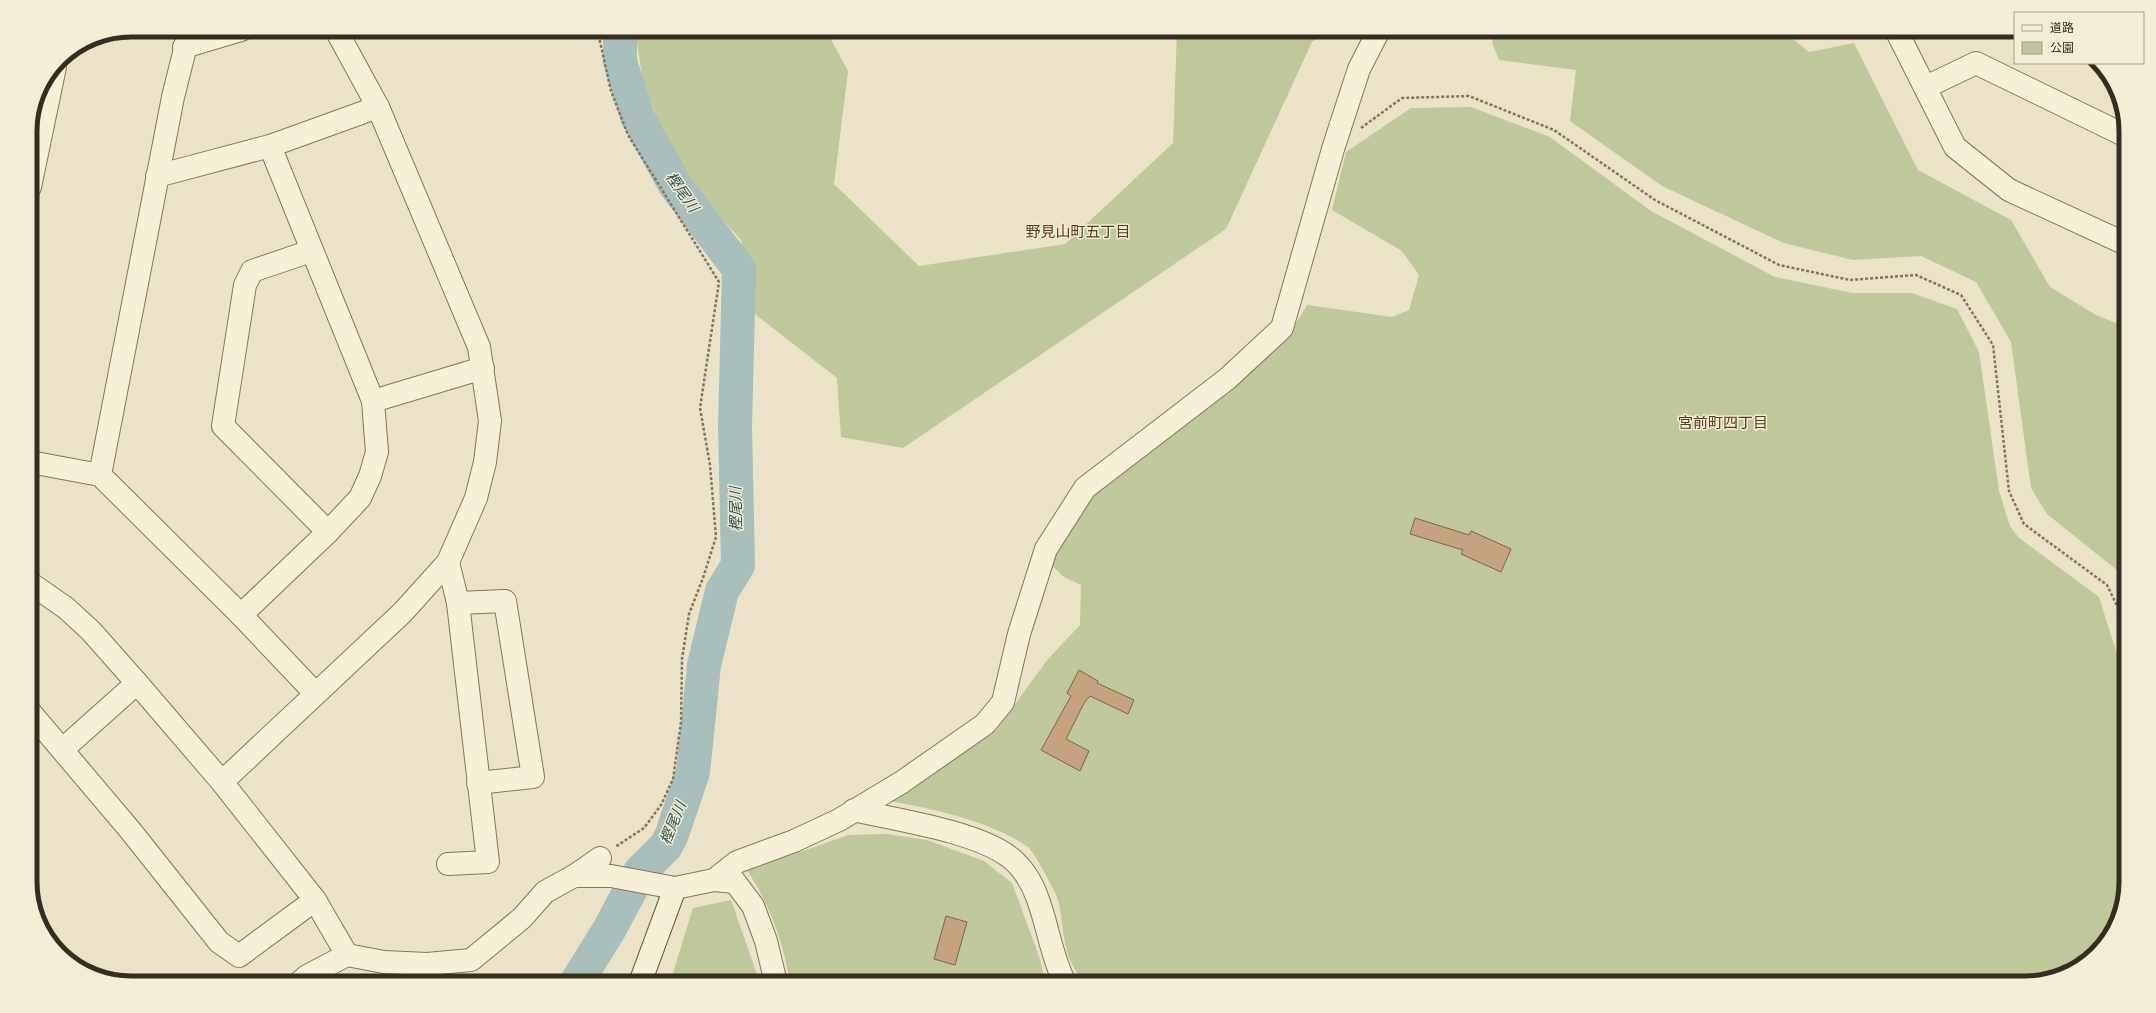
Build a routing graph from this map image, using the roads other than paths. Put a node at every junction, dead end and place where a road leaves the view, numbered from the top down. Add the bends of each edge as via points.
1 (198, 37) edge
2 (340, 37) edge
3 (1376, 37) edge
4 (1900, 37) edge
5 (186, 39) edge
6 (51, 82) edge
7 (1926, 87) junction
8 (378, 107) junction
9 (2119, 133) edge
10 (270, 146) junction
11 (37, 152) edge
12 (157, 176) junction
13 (2119, 241) edge
14 (311, 251) junction
15 (483, 368) junction
16 (373, 401) junction
17 (37, 463) edge
18 (100, 475) junction
19 (328, 532) junction
20 (448, 562) junction
21 (37, 588) edge
22 (458, 603) junction
23 (242, 615) junction
24 (138, 683) junction
25 (315, 693) junction
26 (37, 720) edge
27 (63, 749) junction
28 (222, 782) junction
29 (478, 783) junction
30 (854, 810) junction
31 (600, 858) road end
32 (448, 864) dead end
33 (574, 876) junction
34 (714, 880) junction
35 (675, 888) junction
36 (315, 900) junction
37 (347, 955) junction
38 (307, 976) edge
39 (643, 976) edge
40 (774, 976) edge
41 (1063, 976) edge

1 - 5 street
2 - 8 street
3 - 30 street via 1360,69 1336,142 1282,328 1227,379 1085,488 1046,550 1019,634 1004,702 985,724 902,782
4 - 7 street
5 - 12 street
6 - 11 street
7 - 9 street via 1976,63
7 - 13 street via 1955,148 2009,190
8 - 10 street
8 - 15 street via 479,347
10 - 12 street
10 - 14 street
12 - 18 street
14 - 16 street
14 - 19 street via 252,271 245,285 223,426
15 - 16 street
15 - 20 street via 490,421 486,462 476,498
16 - 19 street via 377,452 370,476 360,498
17 - 18 street
18 - 23 street
19 - 23 street
20 - 22 street
20 - 25 street via 403,612
21 - 24 street via 66,608 91,631
22 - 29 street
22 - 29 street via 505,601 533,776
23 - 25 street
24 - 27 street
24 - 28 street
25 - 28 street
26 - 27 street
27 - 36 street via 219,942 239,956
28 - 36 street
29 - 32 street via 488,862
30 - 34 street via 794,841 737,862
30 - 41 street via 985,843 1009,856 1028,877 1037,896 1052,949
31 - 33 street
33 - 35 street via 611,876
33 - 37 street via 545,892 522,918 471,960 427,964 384,962
34 - 35 street
34 - 40 street via 735,882 752,906 766,942
35 - 39 street
36 - 37 street
37 - 38 street

